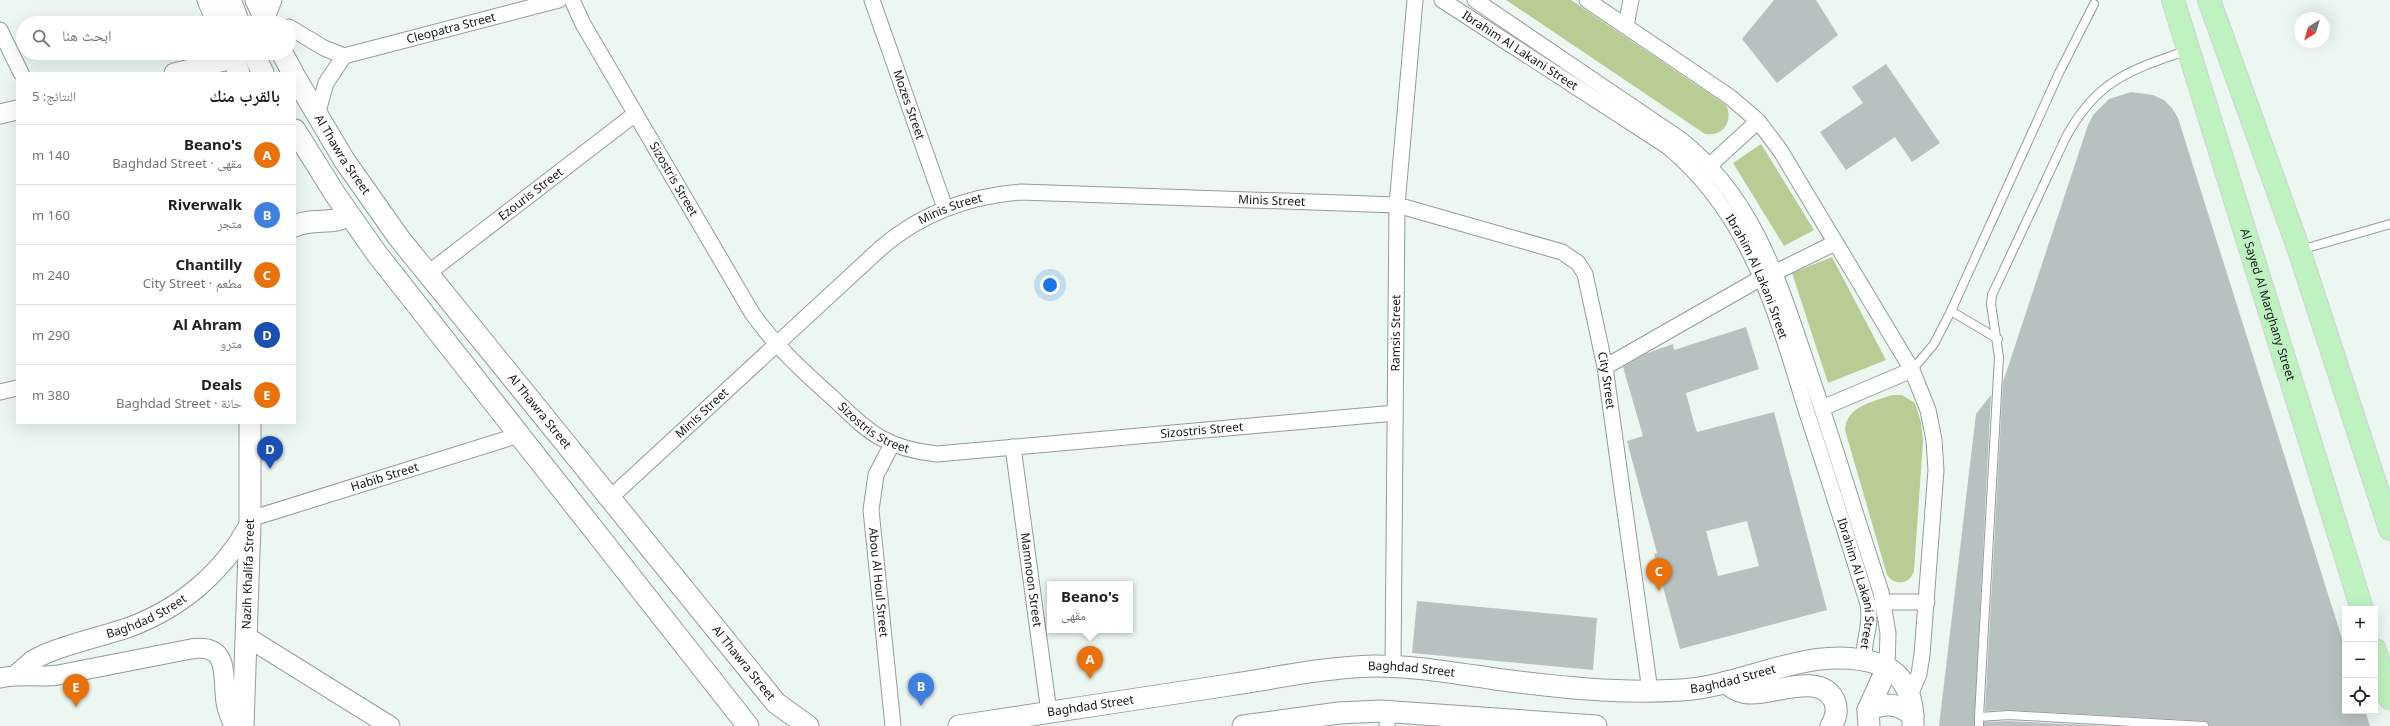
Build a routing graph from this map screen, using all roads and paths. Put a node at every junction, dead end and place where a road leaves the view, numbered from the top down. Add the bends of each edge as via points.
1 (208, 0) edge
2 (230, 0) edge
3 (256, 0) edge
4 (274, 0) edge
5 (559, 0) edge
6 (572, 0) edge
7 (872, 0) edge
8 (1415, 0) edge
9 (1442, 0) edge
10 (1475, 0) edge
11 (1587, 0) edge
12 (1631, 0) edge
13 (2173, 0) edge
14 (2209, 0) edge
15 (2094, 4) dead end
16 (215, 16) edge
17 (236, 16) edge
18 (263, 16) edge
19 (268, 16) edge
20 (1626, 26) junction
21 (0, 30) edge
22 (296, 31) edge
23 (2188, 50) junction
24 (344, 56) junction
25 (286, 60) edge
26 (234, 62) edge
27 (21, 72) edge
28 (179, 72) edge
29 (292, 72) edge
30 (296, 79) edge
31 (16, 110) edge
32 (0, 114) edge
33 (635, 114) junction
34 (317, 116) junction
35 (1758, 121) junction
36 (296, 132) edge
37 (1710, 165) junction
38 (1397, 205) junction
39 (946, 208) junction
40 (348, 214) junction
41 (2390, 224) edge
42 (296, 226) edge
43 (1835, 243) junction
44 (2299, 250) junction
45 (1776, 272) junction
46 (427, 274) junction
47 (1761, 278) junction
48 (1951, 311) junction
49 (1998, 339) junction
50 (777, 346) junction
51 (1605, 367) junction
52 (1912, 370) junction
53 (16, 388) edge
54 (0, 392) edge
55 (1822, 408) junction
56 (1395, 413) junction
57 (250, 424) edge
58 (519, 435) junction
59 (892, 444) junction
60 (1013, 447) junction
61 (610, 498) junction
62 (250, 521) junction
63 (2390, 530) edge
64 (1883, 602) junction
65 (1926, 602) junction
66 (2361, 606) edge
67 (247, 637) junction
68 (1864, 660) junction
69 (2378, 660) edge
70 (1393, 666) junction
71 (1888, 668) junction
72 (9, 676) edge
73 (1726, 682) junction
74 (1650, 691) junction
75 (1910, 695) junction
76 (2390, 698) edge
77 (1049, 712) junction
78 (1979, 717) junction
79 (1869, 718) edge
80 (1388, 719) edge
81 (1913, 721) edge
82 (234, 726) edge
83 (243, 726) edge
84 (390, 726) edge
85 (748, 726) edge
86 (808, 726) edge
87 (894, 726) edge
88 (958, 726) edge
89 (1243, 726) edge
90 (1596, 726) edge
91 (1831, 726) edge
92 (1979, 726) edge
93 (2204, 726) edge

1 - 16 main road
2 - 17 main road
3 - 18 main road
4 - 19 street
5 - 24 street, Cleopatra Street
6 - 33 street, Sizostris Street
7 - 39 street, Mozes Street
8 - 38 street, Ramsis Street
9 - 47 street, Ibrahim Al Lakani Street via 1654,137 1679,156 1696,171 1724,206 1738,228
10 - 37 street, Ibrahim Al Lakani Street via 1669,131
11 - 20 street, Ibrahim Al Lakani Street
12 - 20 street
13 - 23 main road, Al Sayed Al Marghany Street
14 - 44 main road
15 - 48 lane via 2059,73
20 - 35 street, Ibrahim Al Lakani Street via 1730,96
21 - 27 street
22 - 24 street via 324,48
23 - 49 lane via 2135,68 2118,77 2093,98 2075,120 1992,295 1991,304
23 - 66 main road, Al Sayed Al Marghany Street
24 - 34 street via 326,83
25 - 29 main road
26 - 28 street
30 - 34 main road, Al Thawra Street
31 - 32 street
33 - 46 street, Ezouris Street
33 - 50 street, Sizostris Street via 744,301
34 - 46 main road, Al Thawra Street via 371,199
35 - 37 street
35 - 43 street, Ibrahim Al Lakani Street via 1780,150
36 - 40 main road
37 - 45 street, Ibrahim Al Lakani Street via 1742,208
38 - 39 street, Minis Street via 1021,192 977,198
38 - 51 street, City Street via 1562,252 1573,258 1582,268 1587,280
38 - 56 street, Ramsis Street
39 - 50 street, Minis Street via 917,222 890,240
40 - 42 main road via 339,221 310,221
40 - 58 main road
41 - 44 lane
43 - 45 street
43 - 52 street, Ibrahim Al Lakani Street
44 - 63 main road
45 - 55 street, Ibrahim Al Lakani Street
46 - 61 main road, Al Thawra Street
47 - 51 street
47 - 68 street, Ibrahim Al Lakani Street via 1784,341 1868,604 1870,625
48 - 49 lane
48 - 52 lane via 1934,344
49 - 78 lane
50 - 59 street, Sizostris Street via 861,424
50 - 61 street, Minis Street
51 - 74 street, City Street
52 - 55 street
52 - 65 street, Ibrahim Al Lakani Street via 1930,415 1936,460
53 - 54 street
55 - 64 street, Ibrahim Al Lakani Street
56 - 60 street, Sizostris Street
56 - 70 street, Ramsis Street
57 - 62 main road, Nazih Khalifa Street
58 - 62 street, Habib Street
58 - 85 main road
59 - 60 street, Sizostris Street via 914,451 937,454
59 - 87 street, Abou Al Houl Street via 876,475 871,510
60 - 77 street, Mamnoon Street
61 - 86 main road, Al Thawra Street via 776,703
62 - 67 main road, Nazih Khalifa Street
62 - 72 street, Baghdad Street via 234,549 220,566 180,601 140,623 45,654
64 - 65 street
64 - 71 street, Ibrahim Al Lakani Street via 1888,633
65 - 75 street, Ibrahim Al Lakani Street via 1920,669
67 - 83 main road, Nazih Khalifa Street
67 - 84 street
68 - 71 main road, Ibrahim Al Lakani Street
68 - 73 main road, Baghdad Street via 1805,661
69 - 76 main road
70 - 74 main road, Baghdad Street via 1429,668 1541,684
70 - 77 main road, Baghdad Street via 1348,668
71 - 75 main road, Ibrahim Al Lakani Street via 1903,682
71 - 79 main road, Ibrahim Al Lakani Street
72 - 82 street, Baghdad Street via 58,675 191,649 208,649 218,656 224,666 226,703
73 - 74 main road, Baghdad Street via 1688,689
73 - 91 main road via 1737,690 1750,693 1800,686 1823,688 1834,699 1836,708
75 - 81 main road, Ibrahim Al Lakani Street
77 - 88 main road, Baghdad Street
78 - 92 lane
78 - 93 lane via 2009,715
79 - 81 main road via 1877,706 1892,705 1906,710
80 - 89 main road via 1339,713
80 - 90 main road

